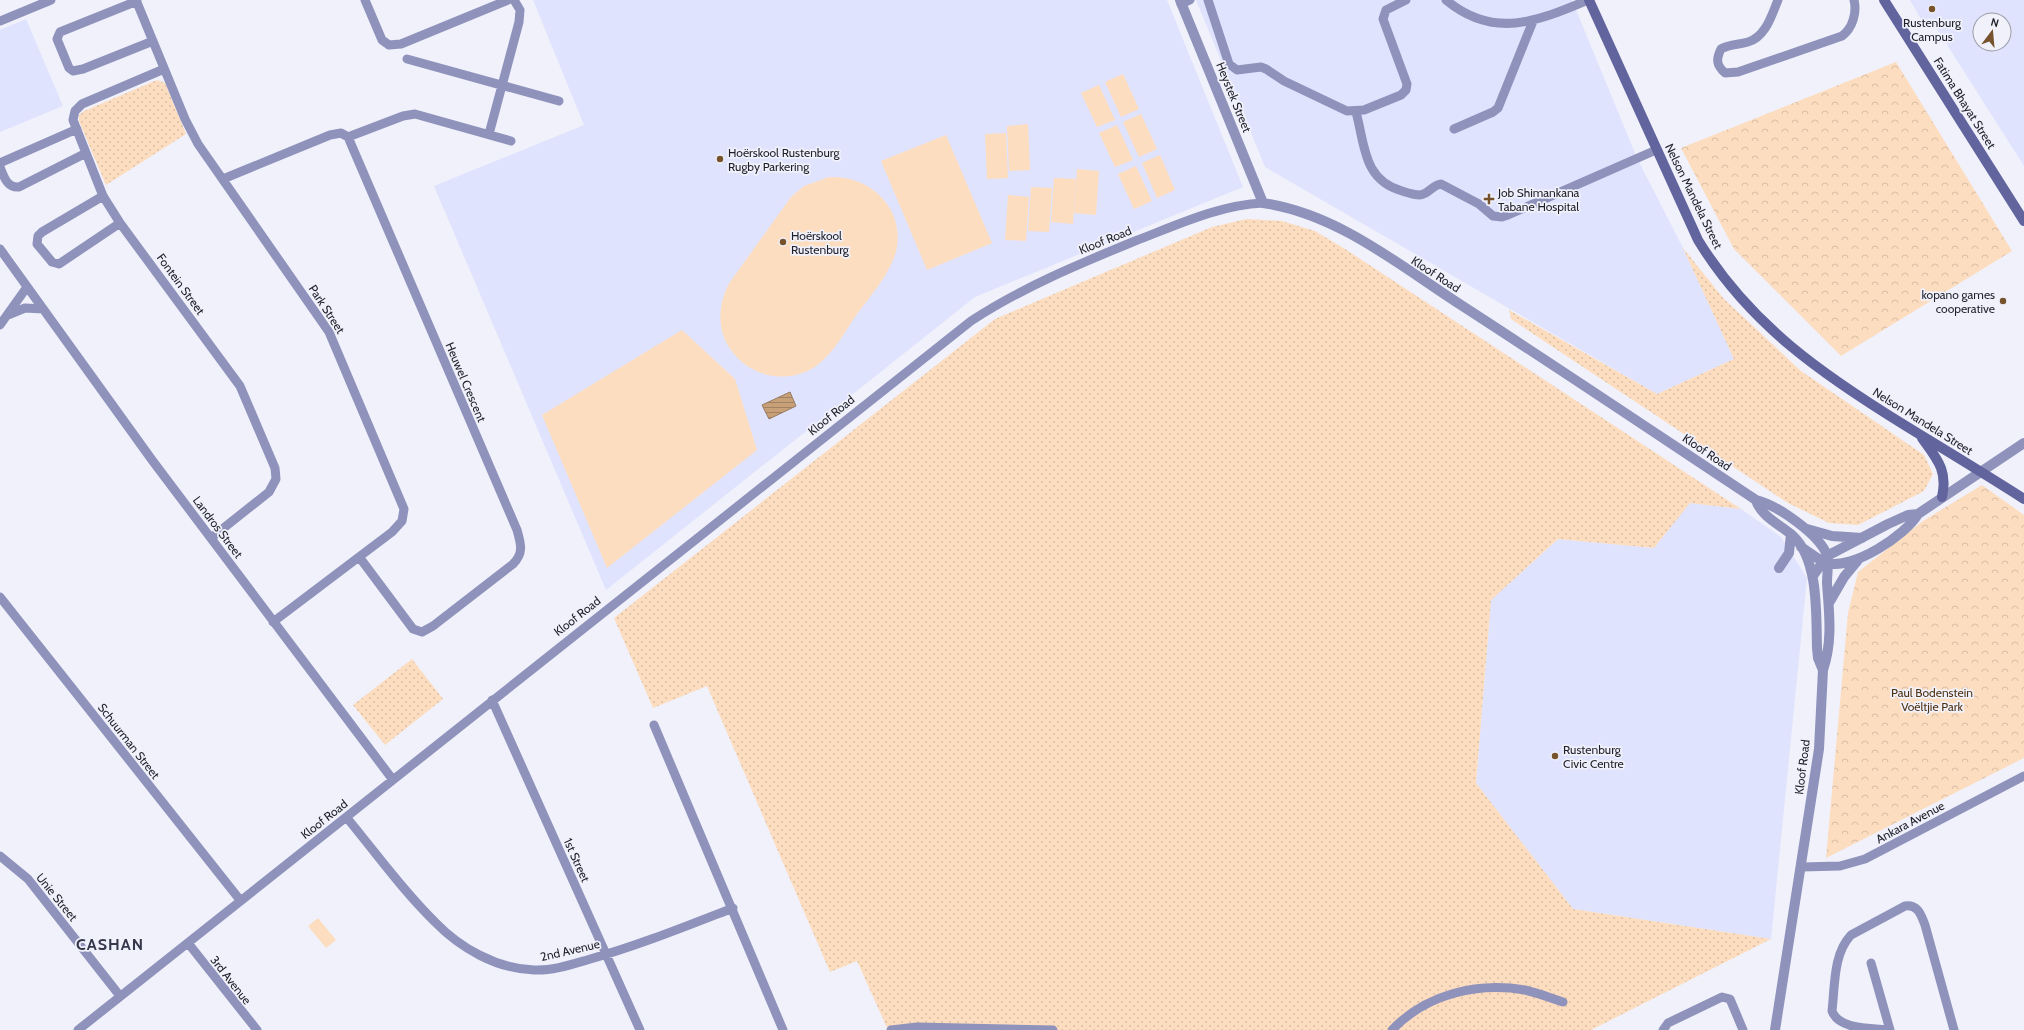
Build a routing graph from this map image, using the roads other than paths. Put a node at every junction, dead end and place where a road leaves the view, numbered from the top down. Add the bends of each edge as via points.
1 (51, 0) edge
2 (365, 0) edge
3 (508, 0) edge
4 (514, 0) edge
5 (1208, 0) edge
6 (1406, 0) edge
7 (1446, 0) edge
8 (1589, 0) edge
9 (1778, 0) edge
10 (1854, 0) edge
11 (1884, 0) edge
12 (137, 1) edge
13 (1184, 1) edge
14 (0, 21) edge
15 (1533, 21) junction
16 (153, 41) junction
17 (407, 58) dead end
18 (164, 69) junction
19 (502, 85) junction
20 (559, 101) dead end
21 (1356, 112) junction
22 (77, 129) junction
23 (1454, 129) dead end
24 (489, 134) junction
25 (348, 137) junction
26 (511, 141) dead end
27 (1656, 150) junction
28 (86, 153) junction
29 (0, 162) edge
30 (0, 167) edge
31 (223, 179) junction
32 (103, 196) junction
33 (1264, 203) junction
34 (2024, 221) edge
35 (120, 223) junction
36 (0, 249) edge
37 (26, 287) junction
38 (43, 309) junction
39 (7, 316) junction
40 (0, 326) edge
41 (1920, 434) junction
42 (2024, 443) edge
43 (1980, 471) junction
44 (1942, 497) junction
45 (2024, 499) edge
46 (1756, 500) junction
47 (1918, 514) junction
48 (1803, 528) junction
49 (1791, 534) junction
50 (211, 538) junction
51 (1863, 538) junction
52 (1801, 547) junction
53 (360, 558) junction
54 (1826, 560) junction
55 (1858, 560) junction
56 (1779, 568) dead end
57 (1813, 576) junction
58 (0, 597) edge
59 (1829, 603) junction
60 (273, 622) junction
61 (1823, 670) junction
62 (492, 700) junction
63 (654, 725) dead end
64 (2024, 776) edge
65 (393, 780) junction
66 (347, 818) junction
67 (0, 856) edge
68 (1802, 867) junction
69 (240, 900) junction
70 (733, 908) junction
71 (188, 943) junction
72 (607, 955) junction
73 (1870, 963) dead end
74 (120, 996) junction
75 (1563, 1002) dead end
76 (78, 1030) edge
77 (257, 1030) edge
78 (640, 1030) edge
79 (783, 1030) edge
80 (891, 1030) edge
81 (1053, 1030) edge
82 (1392, 1030) edge
83 (1663, 1030) edge
84 (1743, 1030) edge
85 (1775, 1030) edge
86 (1954, 1030) edge

1 - 14 street
2 - 3 street via 382,40 389,45 401,44
4 - 19 street via 520,15
5 - 21 street via 1232,68 1237,70 1261,67 1328,103
6 - 21 street via 1386,10 1383,18 1407,84 1406,90 1395,98
7 - 15 street via 1470,15 1494,22
8 - 15 street
8 - 27 main road, Nelson Mandela Street
9 - 10 street via 1769,22 1760,34 1750,42 1721,49 1717,65 1725,73 1738,72 1842,36 1847,33 1856,11
11 - 34 main road, Fatima Bhayat Street
12 - 16 street, Park Street
12 - 16 street via 60,32 57,39 69,68 73,71
13 - 33 street, Heystek Street
15 - 23 street via 1498,108
16 - 18 street, Park Street
17 - 19 street
18 - 22 street, Fontein Street via 82,104 74,115
18 - 31 street, Park Street via 198,144
19 - 20 street
19 - 24 street
21 - 27 street via 1372,171 1384,184 1416,195 1425,194 1434,186 1441,184 1479,204 1498,218
22 - 28 street, Fontein Street
22 - 29 street
24 - 25 street via 415,114 403,116
24 - 26 street
25 - 31 street via 341,133 330,135
25 - 53 street, Heuwel Crescent via 513,523 522,550 519,559 513,564 422,632 413,629
27 - 41 main road, Nelson Mandela Street via 1698,240 1712,264 1732,289 1780,338 1818,369
28 - 30 street via 18,187 8,184
28 - 32 street, Fontein Street
31 - 53 street, Park Street via 329,332 402,503 404,516 398,526
32 - 35 street, Fontein Street
32 - 35 street via 42,232 38,236 37,244 52,262 59,264
33 - 46 street, Kloof Road via 1303,212 1352,235 1528,348
33 - 62 street, Kloof Road via 1247,204 1202,216 1096,257 1029,286 1000,302 971,321
35 - 50 street, Fontein Street via 240,386 276,473 274,485 269,492
36 - 37 street, Landros Street
37 - 38 street, Landros Street
37 - 39 street
38 - 39 street via 26,308
38 - 50 street, Landros Street
39 - 40 street
41 - 43 main road, Nelson Mandela Street
41 - 44 main road via 1940,462 1945,484
42 - 43 street
43 - 44 street
43 - 45 main road, Nelson Mandela Street
44 - 47 street
46 - 48 street via 1770,504
46 - 49 street, Kloof Road via 1762,511
47 - 51 street via 1908,515
47 - 55 street via 1899,534
48 - 51 street via 1832,536
48 - 54 street via 1818,541
49 - 52 street, Kloof Road
49 - 56 street via 1790,553
50 - 60 street, Landros Street
51 - 54 street
52 - 54 street
52 - 57 street, Kloof Road
53 - 60 street, Park Street
54 - 55 street
54 - 57 street
54 - 59 street
55 - 59 street via 1844,577
57 - 61 street, Kloof Road via 1818,658
58 - 69 street, Schuurman Street
59 - 61 street via 1831,615 1828,656
60 - 65 street, Landros Street
61 - 68 street, Kloof Road via 1819,749
62 - 65 street, Kloof Road
62 - 72 street, 1st Street
63 - 70 street
64 - 68 street, Ankara Avenue via 1865,859 1840,866
65 - 66 street, Kloof Road
66 - 69 street, Kloof Road
66 - 72 street, 2nd Avenue via 436,924 490,960 503,966 534,970 559,967
67 - 74 street, Unie Street via 28,879
68 - 85 street, Kloof Road
69 - 71 street, Kloof Road
70 - 72 street, 2nd Avenue
70 - 79 street
71 - 74 street, Kloof Road
71 - 77 street, 3rd Avenue
72 - 78 street, 1st Street
73 - 86 street via 1890,1030 1844,1024 1834,1017 1832,1011 1839,957 1845,941 1856,931 1905,906 1916,908 1925,925
74 - 76 street, Kloof Road
75 - 82 street via 1527,990 1499,987 1474,989 1428,1002
80 - 81 street via 917,1027
83 - 84 street via 1668,1023 1722,996 1730,999

